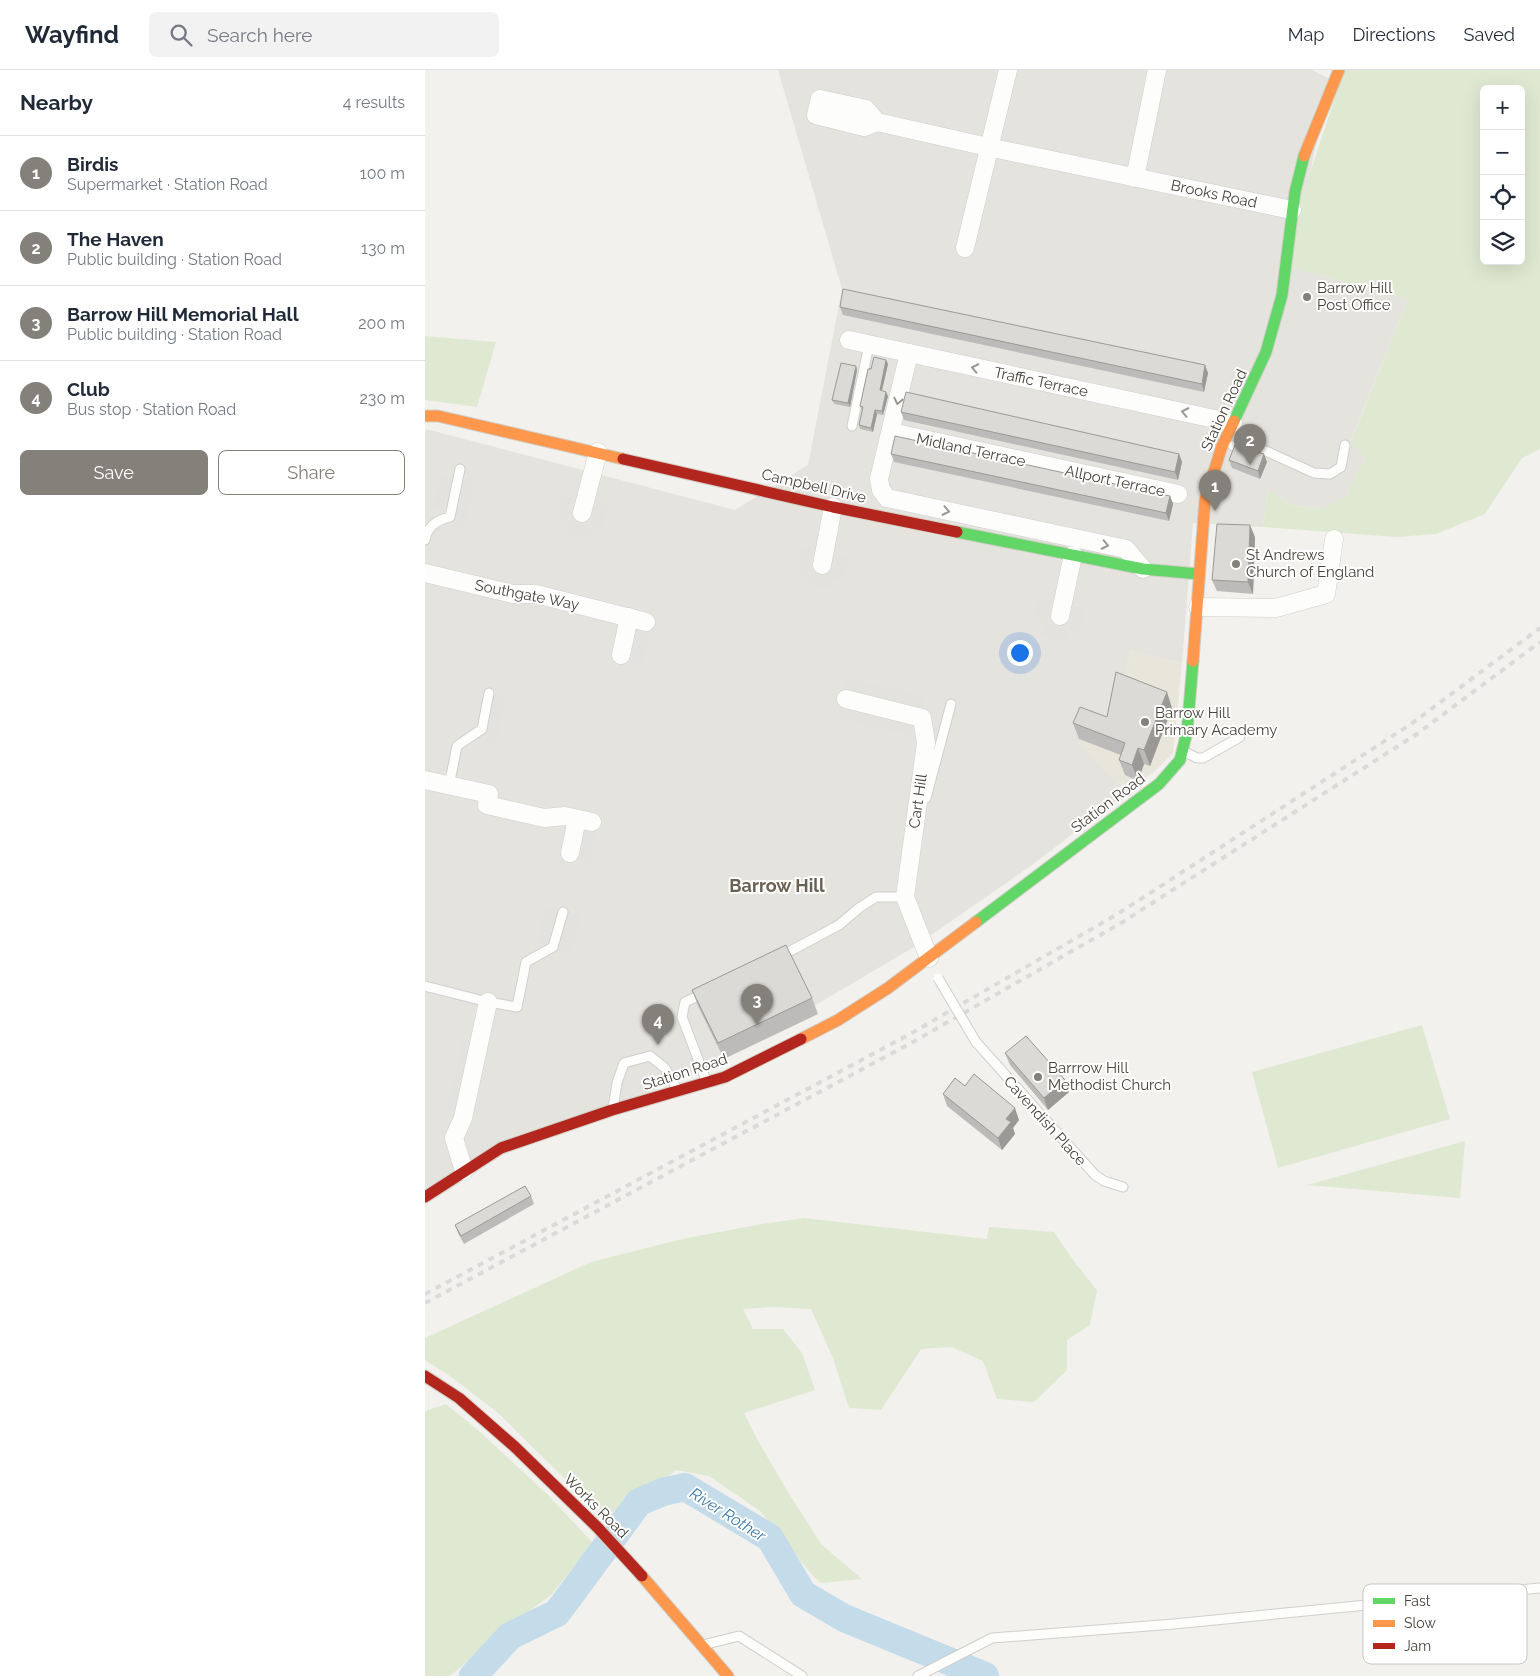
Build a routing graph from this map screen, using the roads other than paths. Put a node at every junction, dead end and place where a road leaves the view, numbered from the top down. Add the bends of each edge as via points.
1 (1008, 70) edge
2 (1157, 70) edge
3 (1339, 70) edge
4 (877, 122) dead end
5 (988, 147) junction
6 (1135, 178) junction
7 (1292, 210) junction
8 (965, 248) dead end
9 (849, 340) dead end
10 (869, 345) junction
11 (909, 354) junction
12 (425, 416) edge
13 (1233, 423) junction
14 (852, 426) dead end
15 (891, 432) junction
16 (1345, 445) dead end
17 (1222, 446) junction
18 (598, 452) junction
19 (1051, 468) joint
20 (460, 469) dead end
21 (1178, 494) dead end
22 (833, 507) junction
23 (582, 513) dead end
24 (425, 540) edge
25 (1333, 540) dead end
26 (1073, 554) junction
27 (823, 565) dead end
28 (1143, 569) junction
29 (425, 574) edge
30 (1199, 574) junction
31 (1198, 607) junction
32 (1060, 616) dead end
33 (621, 655) dead end
34 (489, 692) dead end
35 (846, 699) dead end
36 (951, 704) dead end
37 (1240, 732) dead end
38 (1183, 750) junction
39 (425, 780) edge
40 (449, 786) junction
41 (911, 852) junction
42 (570, 853) dead end
43 (905, 897) junction
44 (563, 912) dead end
45 (768, 962) edge
46 (934, 968) junction
47 (425, 986) edge
48 (710, 990) edge
49 (488, 1002) junction
50 (707, 1083) junction
51 (679, 1092) junction
52 (612, 1110) junction
53 (463, 1171) junction
54 (1123, 1188) dead end
55 (425, 1197) edge
56 (425, 1376) edge
57 (1540, 1588) edge
58 (1527, 1589) edge
59 (1363, 1605) edge
60 (701, 1646) junction
61 (728, 1676) edge
62 (803, 1676) edge
63 (918, 1676) edge

1 - 5 street
2 - 6 street
3 - 7 street, Station Road via 1307,148
4 - 5 street, Brooks Road
5 - 6 street, Brooks Road
5 - 8 street
6 - 7 street, Brooks Road
7 - 13 street, Station Road via 1282,296 1275,324 1259,370
9 - 10 street, Traffic Terrace
10 - 11 street, Traffic Terrace
10 - 14 lane
13 -> 11 street, Traffic Terrace
11 -> 15 street
12 - 18 street, Campbell Drive via 438,416
13 - 17 street, Station Road
15 - 19 street, Midland Terrace
15 -> 28 street via 879,480 887,498 1126,549
16 - 17 lane via 1341,467 1330,474 1314,472 1266,451
17 - 30 street, Station Road via 1205,500
18 - 22 street, Campbell Drive
18 - 23 street
19 - 21 street, Allport Terrace
20 - 24 lane via 450,517 438,519 426,533
22 - 26 street, Campbell Drive
22 - 27 street
25 - 31 street via 1326,594 1276,608
26 - 28 street, Campbell Drive
26 - 32 street
28 - 30 street, Campbell Drive
29 - 33 street, Southgate Way via 513,594 536,594 637,619
30 - 31 street, Station Road
31 - 38 street, Station Road
34 - 40 lane via 482,730 457,746
35 - 41 street, Cart Hill via 922,718 926,743
36 - 41 lane
37 - 38 lane via 1240,737 1203,758
38 - 46 street, Station Road via 1176,766 1159,784
39 - 40 street
40 - 42 street via 489,794 487,805 544,818 565,816 584,821
41 - 43 street, Cart Hill
43 - 45 lane via 876,897 839,925
43 - 46 street, Cart Hill
44 - 49 lane via 553,947 527,962 517,1006
46 - 50 street, Station Road via 888,988 838,1020
46 - 54 lane, Cavendish Place, bridge via 976,1042 1095,1175
47 - 49 lane
48 - 50 lane via 685,1002 682,1017
49 - 53 street via 463,1118 454,1138
50 - 51 street, Station Road
51 - 52 street, Station Road
51 - 52 lane via 665,1068 650,1056 624,1063
52 - 53 street, Station Road via 518,1141
53 - 55 street, Station Road
56 - 60 street, Works Road via 459,1398 515,1447 601,1531
57 - 58 lane
59 - 63 lane via 992,1638
60 - 61 street, Works Road
60 - 62 lane via 739,1636

